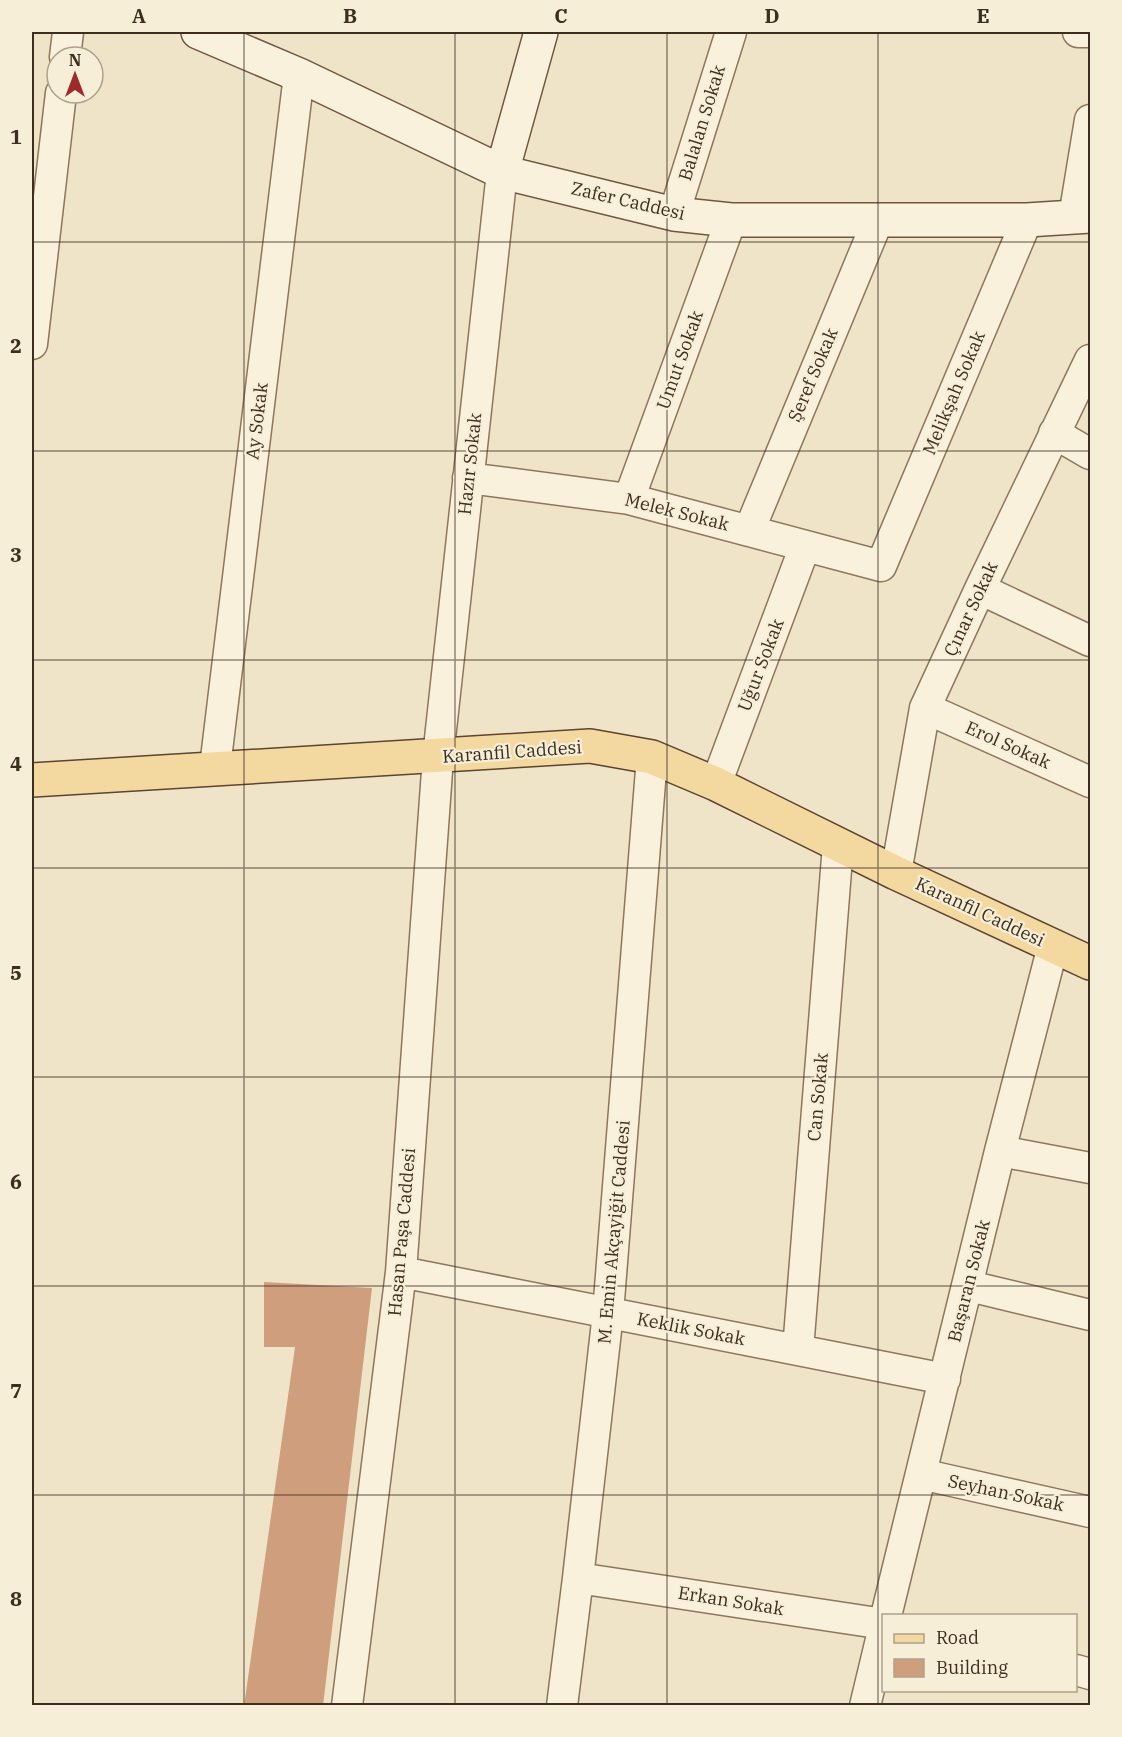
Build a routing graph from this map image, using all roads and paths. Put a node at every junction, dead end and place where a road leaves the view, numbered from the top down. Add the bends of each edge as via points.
1 (198, 32) edge
2 (541, 32) edge
3 (731, 32) edge
4 (1078, 32) edge
5 (1090, 32) edge
6 (299, 75) junction
7 (60, 105) edge
8 (1090, 120) edge
9 (502, 172) junction
10 (674, 214) junction
11 (1082, 216) edge
12 (731, 220) junction
13 (878, 220) junction
14 (1027, 220) junction
15 (32, 344) edge
16 (1090, 360) edge
17 (1054, 433) junction
18 (1090, 454) edge
19 (468, 478) junction
20 (629, 499) junction
21 (749, 531) junction
22 (806, 546) junction
23 (881, 566) joint
24 (980, 589) junction
25 (1090, 641) edge
26 (925, 708) junction
27 (438, 757) junction
28 (652, 758) junction
29 (215, 767) junction
30 (32, 780) edge
31 (1090, 782) edge
32 (716, 784) junction
33 (838, 845) junction
34 (896, 873) junction
35 (1053, 946) junction
36 (1090, 963) edge
37 (1000, 1151) junction
38 (1090, 1168) edge
39 (401, 1272) junction
40 (969, 1286) junction
41 (608, 1313) junction
42 (1090, 1315) edge
43 (798, 1350) junction
44 (945, 1379) junction
45 (921, 1474) junction
46 (1090, 1512) edge
47 (578, 1578) junction
48 (886, 1614) edge
49 (882, 1625) edge
50 (882, 1634) edge
51 (347, 1706) edge
52 (562, 1706) edge
53 (865, 1706) edge

1 - 6 main road, Zafer Caddesi
2 - 9 main road
3 - 10 street, Balalan Sokak
4 - 5 street
6 - 9 main road, Zafer Caddesi
6 - 29 street, Ay Sokak
7 - 15 street
8 - 11 street
9 - 10 main road, Zafer Caddesi
9 - 19 street, Hazır Sokak
10 - 12 main road, Zafer Caddesi
11 - 14 main road, Zafer Caddesi
12 - 13 main road, Zafer Caddesi
12 - 20 street, Umut Sokak
13 - 14 main road, Zafer Caddesi
13 - 21 street, Şeref Sokak
14 - 23 street, Melikşah Sokak
16 - 17 street, Çınar Sokak
17 - 18 street
17 - 24 street, Çınar Sokak
19 - 20 street, Melek Sokak
19 - 27 street, Hazır Sokak
20 - 21 street, Melek Sokak
21 - 22 street, Melek Sokak
22 - 23 street, Melek Sokak
22 - 32 street, Uğur Sokak
24 - 25 street
24 - 26 street, Çınar Sokak
26 - 31 street, Erol Sokak
26 - 34 street, Çınar Sokak
27 - 28 main road, Karanfil Caddesi via 590,746
27 - 29 main road, Karanfil Caddesi
27 - 39 street, Hasan Paşa Caddesi
28 - 32 main road, Karanfil Caddesi
28 - 41 street, M. Emin Akçayiğit Caddesi
29 - 30 main road, Karanfil Caddesi
32 - 33 main road, Karanfil Caddesi
33 - 34 main road, Karanfil Caddesi
33 - 43 street, Can Sokak
34 - 35 main road, Karanfil Caddesi
35 - 36 main road, Karanfil Caddesi
35 - 37 street, Başaran Sokak
37 - 38 street
37 - 40 street, Başaran Sokak
39 - 41 street, Keklik Sokak
39 - 51 street, Hasan Paşa Caddesi
40 - 42 street
40 - 44 street, Başaran Sokak
41 - 43 street, Keklik Sokak
41 - 47 street, M. Emin Akçayiğit Caddesi
43 - 44 street, Keklik Sokak
44 - 45 street, Başaran Sokak
45 - 46 street, Seyhan Sokak
45 - 48 street, Başaran Sokak
47 - 49 street, Erkan Sokak
47 - 52 street, M. Emin Akçayiğit Caddesi
50 - 53 street

